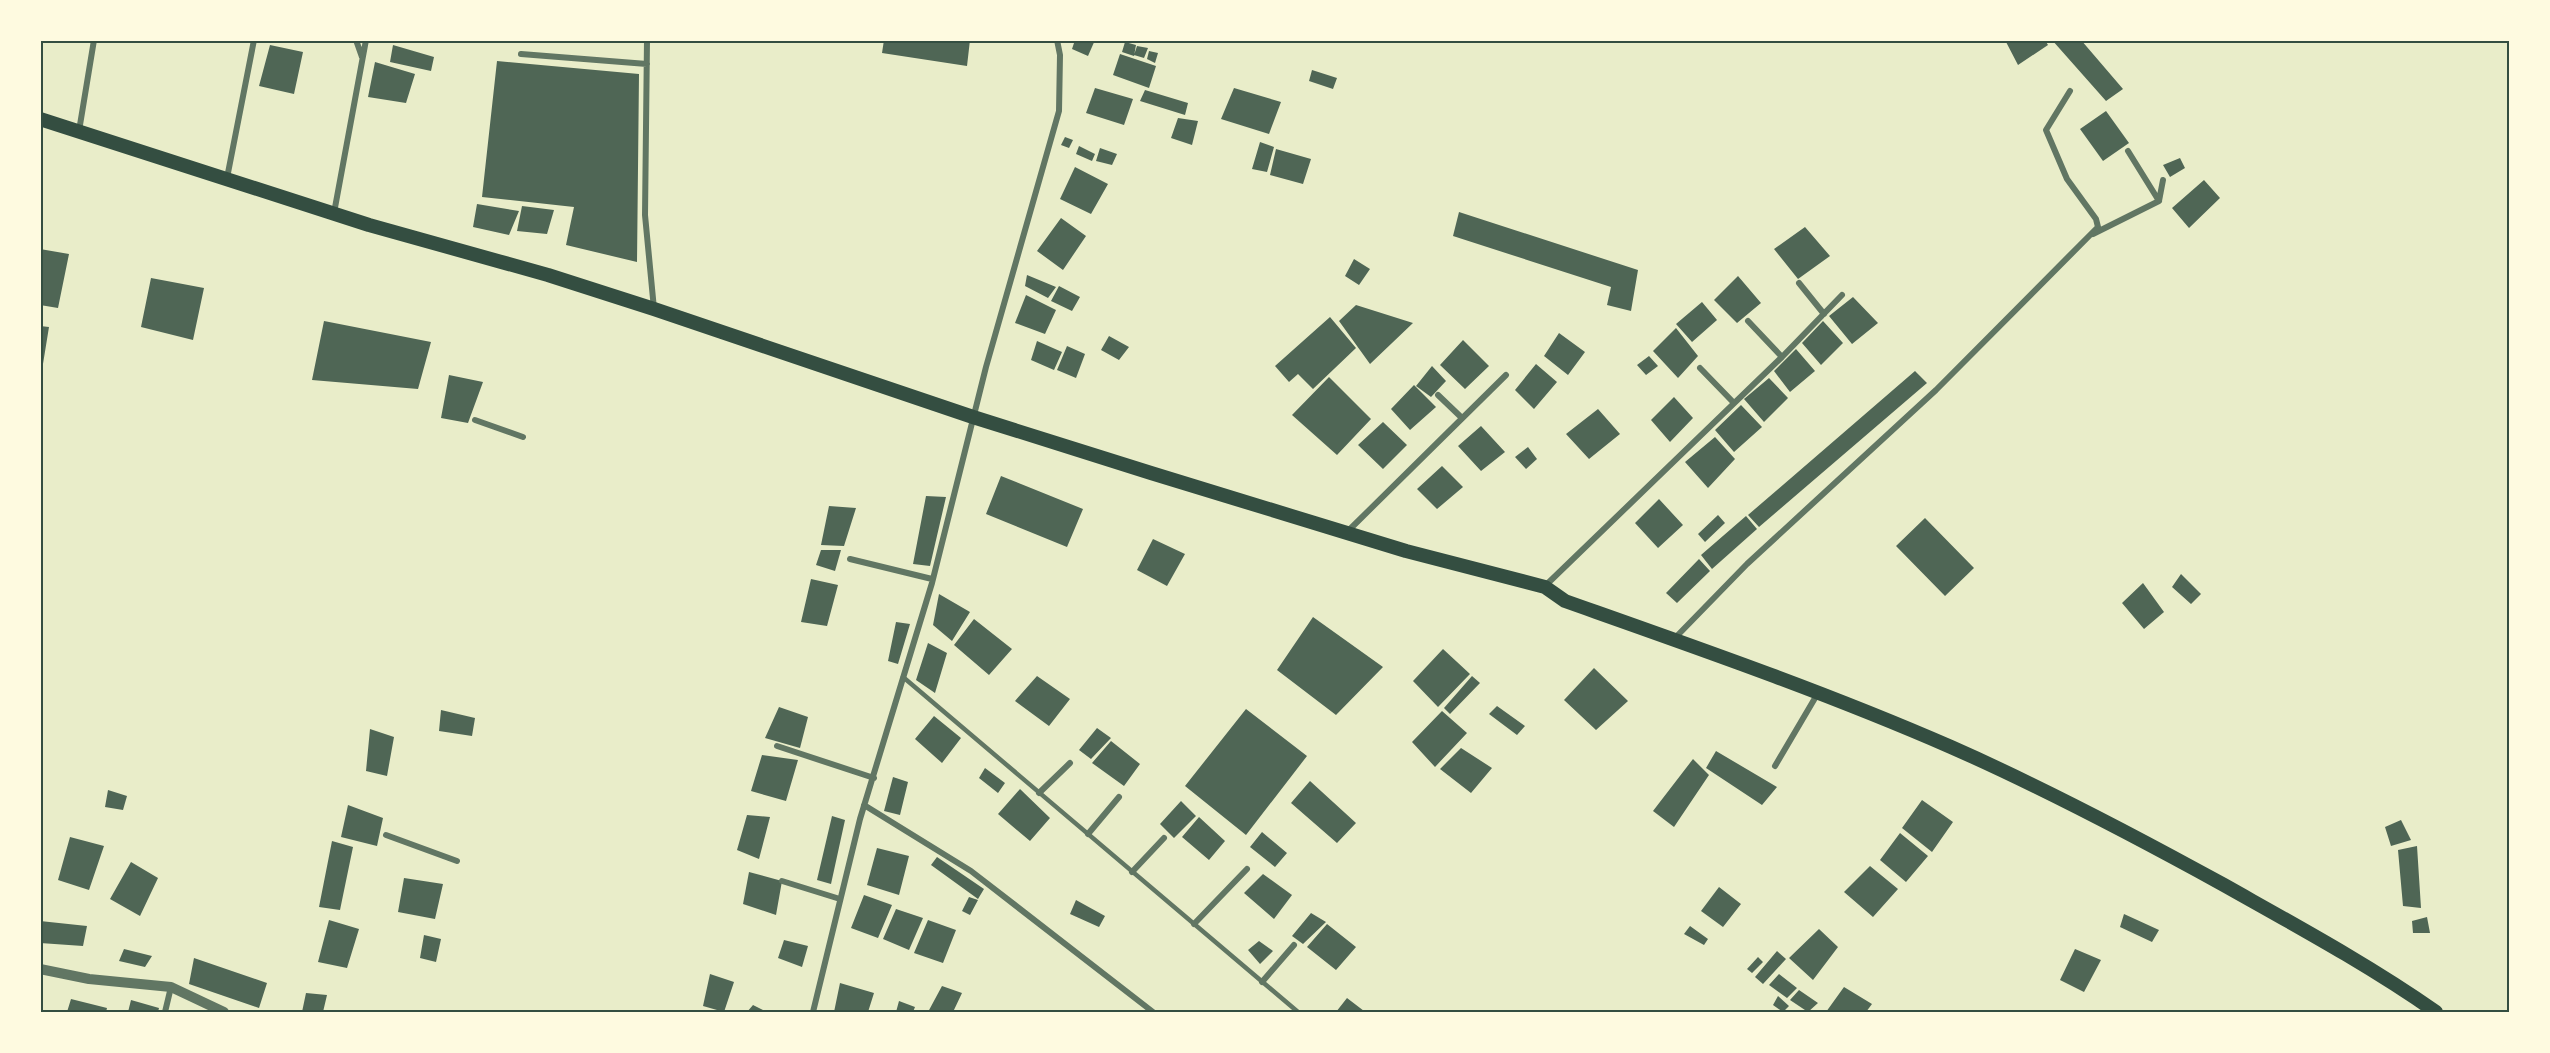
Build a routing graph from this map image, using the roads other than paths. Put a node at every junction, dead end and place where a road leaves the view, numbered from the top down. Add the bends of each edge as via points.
1 (94, 40) edge
2 (254, 40) edge
3 (356, 40) edge
4 (366, 40) edge
5 (647, 40) edge
6 (1057, 40) edge
7 (521, 54) dead end
8 (363, 58) junction
9 (647, 64) junction
10 (2070, 91) dead end
11 (40, 119) edge
12 (78, 131) junction
13 (2128, 151) dead end
14 (226, 179) junction
15 (2163, 180) dead end
16 (2159, 201) junction
17 (334, 213) junction
18 (2087, 237) junction
19 (1799, 284) dead end
20 (1842, 295) dead end
21 (654, 309) junction
22 (1824, 314) junction
23 (1748, 321) dead end
24 (1782, 357) junction
25 (1700, 368) dead end
26 (1506, 375) dead end
27 (1438, 395) dead end
28 (1733, 402) junction
29 (973, 417) junction
30 (1462, 418) junction
31 (475, 420) dead end
32 (523, 437) dead end
33 (1347, 532) junction
34 (850, 560) dead end
35 (932, 579) junction
36 (1545, 586) junction
37 (1674, 639) junction
38 (903, 677) junction
39 (1818, 692) junction
40 (777, 746) dead end
41 (1070, 764) dead end
42 (1774, 766) dead end
43 (873, 778) junction
44 (1039, 793) junction
45 (1119, 797) dead end
46 (864, 805) junction
47 (1088, 834) junction
48 (386, 835) dead end
49 (1164, 838) dead end
50 (457, 861) dead end
51 (1247, 869) dead end
52 (1132, 872) junction
53 (782, 882) dead end
54 (840, 899) junction
55 (1194, 924) junction
56 (1294, 945) dead end
57 (40, 969) edge
58 (1262, 982) junction
59 (171, 987) junction
60 (165, 1012) edge
61 (224, 1012) edge
62 (813, 1012) edge
63 (1153, 1012) edge
64 (1298, 1012) edge
65 (2436, 1012) edge

1 - 12 street
2 - 14 street
3 - 8 street
4 - 8 street
5 - 9 street
6 - 29 street via 1059,111
7 - 9 street
8 - 17 street
9 - 21 street via 645,215
10 - 18 street via 2046,130 2067,179 2097,219 2098,227
11 - 12 main road
12 - 14 main road
13 - 16 street
14 - 17 main road
15 - 16 street
16 - 18 street
17 - 21 main road
18 - 37 street via 1936,390 1747,564
19 - 22 street
20 - 22 street
21 - 29 main road
22 - 24 street
23 - 24 street
24 - 28 street
25 - 28 street
26 - 30 street
27 - 30 street
28 - 36 street
29 - 33 main road
29 - 35 street
30 - 33 street
31 - 32 street
33 - 36 main road
34 - 35 street
35 - 38 street
36 - 37 main road via 1565,601
37 - 39 main road
38 - 43 street
38 - 44 lane
39 - 42 street
39 - 65 main road via 1953,748 2163,853 2311,935
40 - 43 street
41 - 44 street
43 - 46 street
44 - 47 lane
45 - 47 street
46 - 54 street
46 - 63 street via 971,871
47 - 52 lane
48 - 50 street
49 - 52 street
51 - 55 street
52 - 55 lane
53 - 54 street
54 - 62 street
55 - 58 lane
56 - 58 street
57 - 59 street via 89,979
58 - 64 lane
59 - 60 street
59 - 61 street

